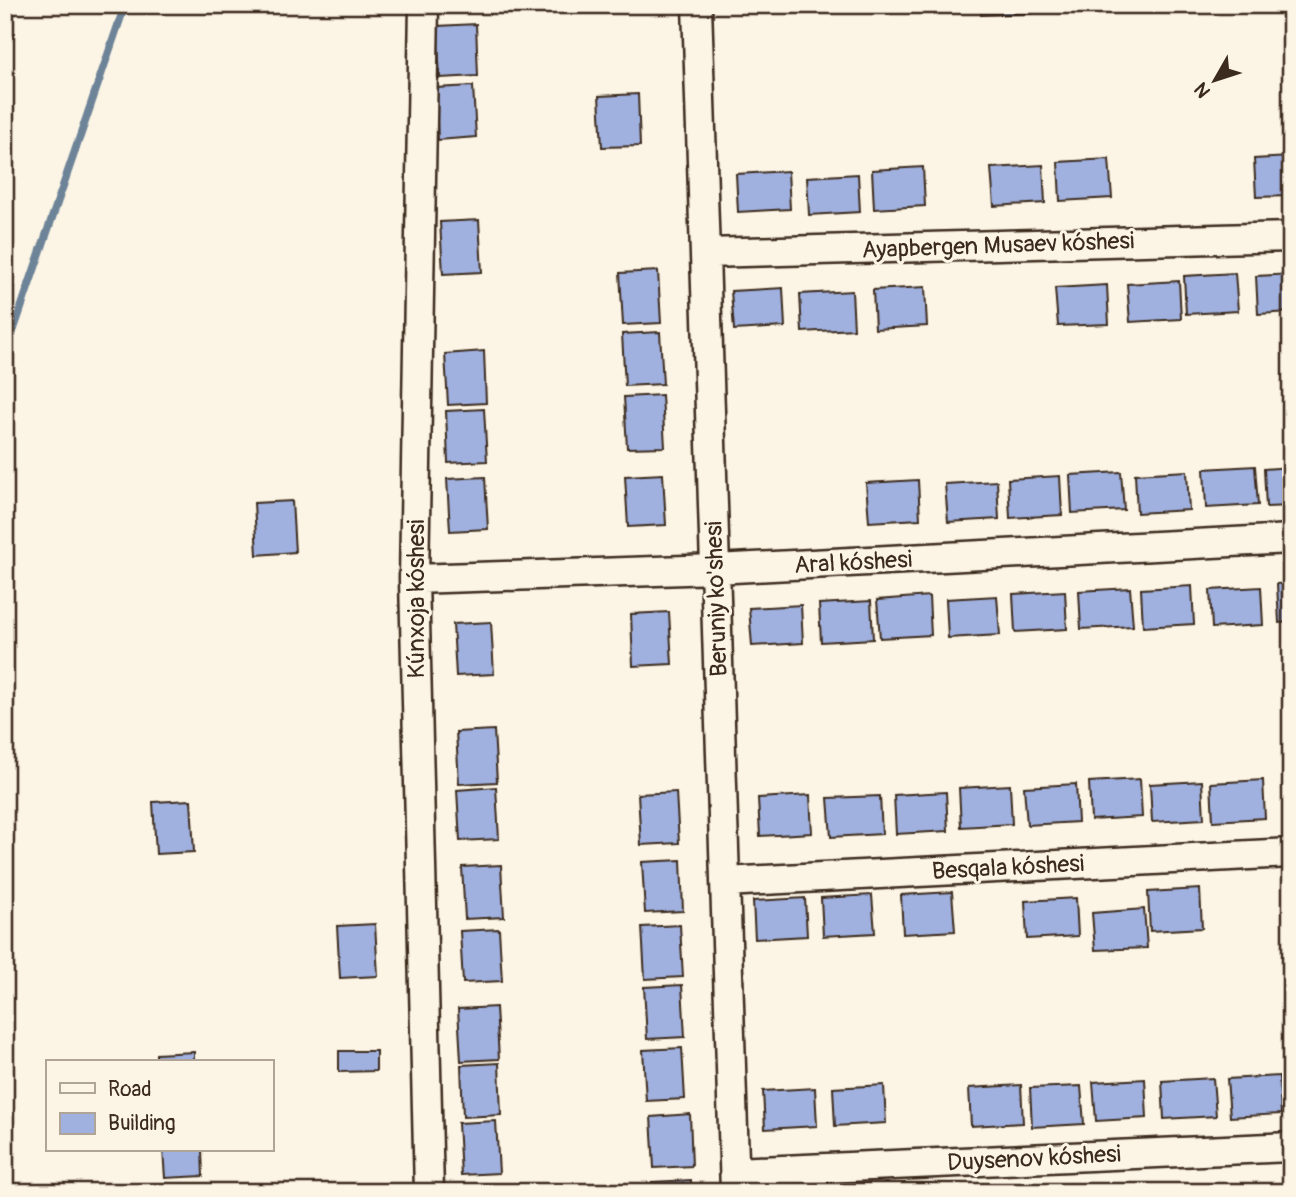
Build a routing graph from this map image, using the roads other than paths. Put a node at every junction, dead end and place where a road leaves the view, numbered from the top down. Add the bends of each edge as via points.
1 (424, 5) edge
2 (697, 5) edge
3 (1291, 237) edge
4 (705, 253) junction
5 (1291, 539) edge
6 (715, 569) junction
7 (414, 579) junction
8 (1291, 853) edge
9 (725, 882) junction
10 (1291, 1147) edge
11 (735, 1182) edge
12 (429, 1192) edge

1 - 7 street, Kúnxoja kóshesi
2 - 4 street, Beruniy ko'shesi
3 - 4 street, Ayapbergen Musaev kóshesi
4 - 6 street, Beruniy ko'shesi
5 - 6 street, Aral kóshesi
6 - 7 street, Aral kóshesi
6 - 9 street, Beruniy ko'shesi
7 - 12 street, Kúnxoja kóshesi
8 - 9 street, Besqala kóshesi
9 - 11 street, Beruniy ko'shesi
10 - 11 street, Duysenov kóshesi

